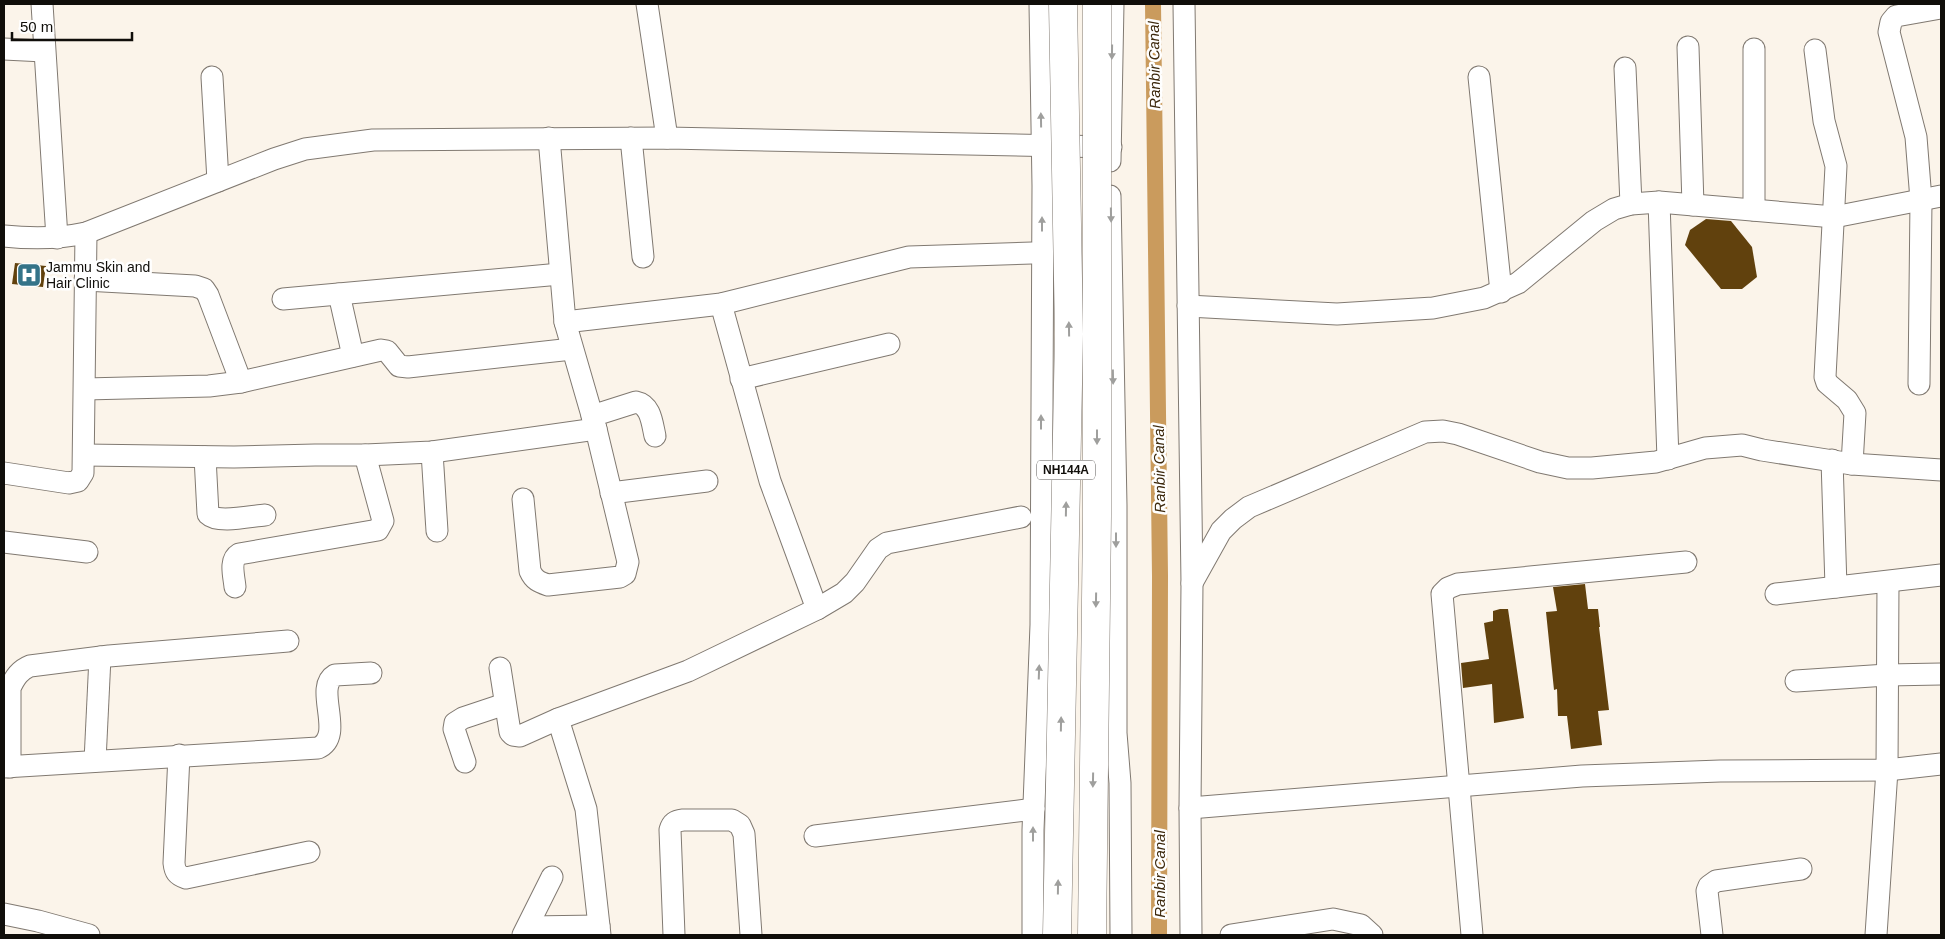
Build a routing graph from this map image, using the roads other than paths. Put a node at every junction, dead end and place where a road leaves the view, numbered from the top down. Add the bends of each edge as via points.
1 (42, 4) edge
2 (647, 4) edge
3 (1040, 4) edge
4 (1063, 4) edge
5 (1097, 4) edge
6 (1113, 4) edge
7 (1184, 4) edge
8 (1941, 8) edge
9 (1688, 47) dead end
10 (4, 49) edge
11 (1754, 49) dead end
12 (1815, 50) dead end
13 (44, 51) junction
14 (1625, 68) dead end
15 (212, 76) dead end
16 (1479, 77) dead end
17 (549, 138) junction
18 (631, 138) junction
19 (667, 138) junction
20 (1041, 145) junction
21 (1111, 147) junction
22 (218, 181) junction
23 (1931, 198) edge
24 (1659, 202) junction
25 (1631, 204) junction
26 (1693, 204) junction
27 (1754, 210) junction
28 (1834, 217) junction
29 (86, 233) junction
30 (4, 236) edge
31 (57, 238) junction
32 (1032, 253) dead end
33 (643, 257) dead end
34 (560, 274) junction
35 (85, 280) junction
36 (1501, 292) junction
37 (339, 294) junction
38 (284, 299) dead end
39 (721, 304) junction
40 (1188, 306) junction
41 (565, 322) junction
42 (889, 344) dead end
43 (572, 349) junction
44 (353, 356) junction
45 (741, 379) junction
46 (241, 382) junction
47 (1918, 384) dead end
48 (85, 389) junction
49 (594, 422) junction
50 (655, 436) dead end
51 (432, 452) junction
52 (84, 455) junction
53 (365, 455) junction
54 (205, 457) junction
55 (1668, 459) junction
56 (1842, 462) junction
57 (1941, 470) edge
58 (4, 473) edge
59 (707, 481) dead end
60 (612, 493) junction
61 (523, 499) dead end
62 (265, 515) dead end
63 (1021, 517) dead end
64 (437, 531) dead end
65 (4, 542) edge
66 (87, 552) dead end
67 (1686, 562) dead end
68 (1941, 575) edge
69 (1888, 582) junction
70 (1192, 583) junction
71 (236, 587) dead end
72 (1836, 588) junction
73 (1776, 594) dead end
74 (816, 609) junction
75 (288, 641) dead end
76 (100, 657) junction
77 (500, 668) dead end
78 (371, 672) dead end
79 (1941, 674) edge
80 (1887, 675) junction
81 (1796, 681) dead end
82 (505, 704) junction
83 (558, 719) junction
84 (179, 755) junction
85 (95, 761) junction
86 (465, 762) dead end
87 (1941, 764) edge
88 (7, 767) edge
89 (1887, 770) junction
90 (1460, 786) junction
91 (1190, 808) junction
92 (1034, 809) junction
93 (815, 836) dead end
94 (309, 852) dead end
95 (1801, 869) dead end
96 (552, 877) dead end
97 (4, 914) edge
98 (599, 930) edge
99 (526, 931) edge
100 (89, 935) edge
101 (674, 935) edge
102 (751, 935) edge
103 (1033, 935) edge
104 (1057, 935) edge
105 (1092, 935) edge
106 (1121, 935) edge
107 (1191, 935) edge
108 (1231, 935) edge
109 (1372, 935) edge
110 (1472, 935) edge
111 (1712, 935) edge
112 (1876, 935) edge

1 - 13 street
2 - 19 street
20 -> 3 street
104 -> 4 highway, NH144A, bridge via 1069,334
5 -> 105 highway, NH144A, bridge via 1097,516
6 -> 21 street
7 - 40 street
8 - 23 street via 1896,16 1889,32
9 - 26 street
10 - 13 street
11 - 27 street
12 - 28 street via 1824,121 1836,166
13 - 31 street
14 - 25 street
15 - 22 street
16 - 36 street
17 - 18 street
17 - 22 street via 344,143 305,149
17 - 34 street
18 - 19 street
18 - 33 street
19 - 20 street
20 - 21 street
92 -> 20 street via 1041,625
21 -> 106 street
22 - 29 street
23 - 28 street
23 - 47 street
24 - 25 street
24 - 26 street
24 - 55 street
25 - 36 street via 1614,209 1594,221 1542,265
26 - 27 street
27 - 28 street
28 - 56 street via 1825,377 1855,413
29 - 31 street
29 - 35 street
30 - 31 street
32 - 39 street via 909,257
34 - 37 street
34 - 41 street
35 - 46 street via 204,289
35 - 48 street
36 - 40 street via 1433,308 1337,314
37 - 38 street
37 - 44 street
39 - 41 street
39 - 45 street
40 - 70 street
41 - 43 street
42 - 45 street
43 - 44 street via 408,366 399,366 385,350
43 - 49 street
44 - 46 street
45 - 74 street via 770,481
46 - 48 street via 209,386
48 - 52 street
49 - 50 street via 636,402 641,403 649,411
49 - 51 street
49 - 60 street
51 - 53 street
51 - 64 street
52 - 54 street
52 - 58 street via 83,473 73,483
53 - 54 street
53 - 71 street via 383,521 378,530 239,554 233,562
54 - 62 street via 208,514 211,518
55 - 56 street via 1705,448 1742,445
55 - 70 street via 1568,468 1540,462 1458,434 1425,432 1249,507 1220,531
56 - 57 street
56 - 72 street
59 - 60 street
60 - 61 street via 628,562 625,574 620,578 548,586 538,582 530,571
63 - 74 street via 887,543 878,549 855,582
65 - 66 street
67 - 90 street via 1458,584 1445,590 1442,602
68 - 69 street
69 - 72 street
69 - 80 street
70 - 91 street
72 - 73 street
74 - 83 street via 688,671
75 - 76 street
76 - 85 street
76 - 88 street via 30,666 18,674 10,688
77 - 82 street
78 - 84 street via 331,678 328,686 330,736 325,745 318,748
79 - 80 street
80 - 81 street
80 - 89 street
82 - 83 street via 512,735 520,736
82 - 86 street via 463,718 455,724
83 - 98 street via 583,799
84 - 85 street
84 - 94 street via 174,863 178,876 186,878
85 - 88 street
87 - 89 street
89 - 90 street via 1582,776
89 - 112 street
90 - 91 street
90 - 110 street
91 - 107 street
92 - 93 street
103 -> 92 street
95 - 111 street via 1712,883 1707,891
96 - 99 street
97 - 100 street
98 - 99 street
101 - 102 street via 670,830 672,824 683,820 732,820 740,825 744,834
108 - 109 street via 1333,918 1361,926

